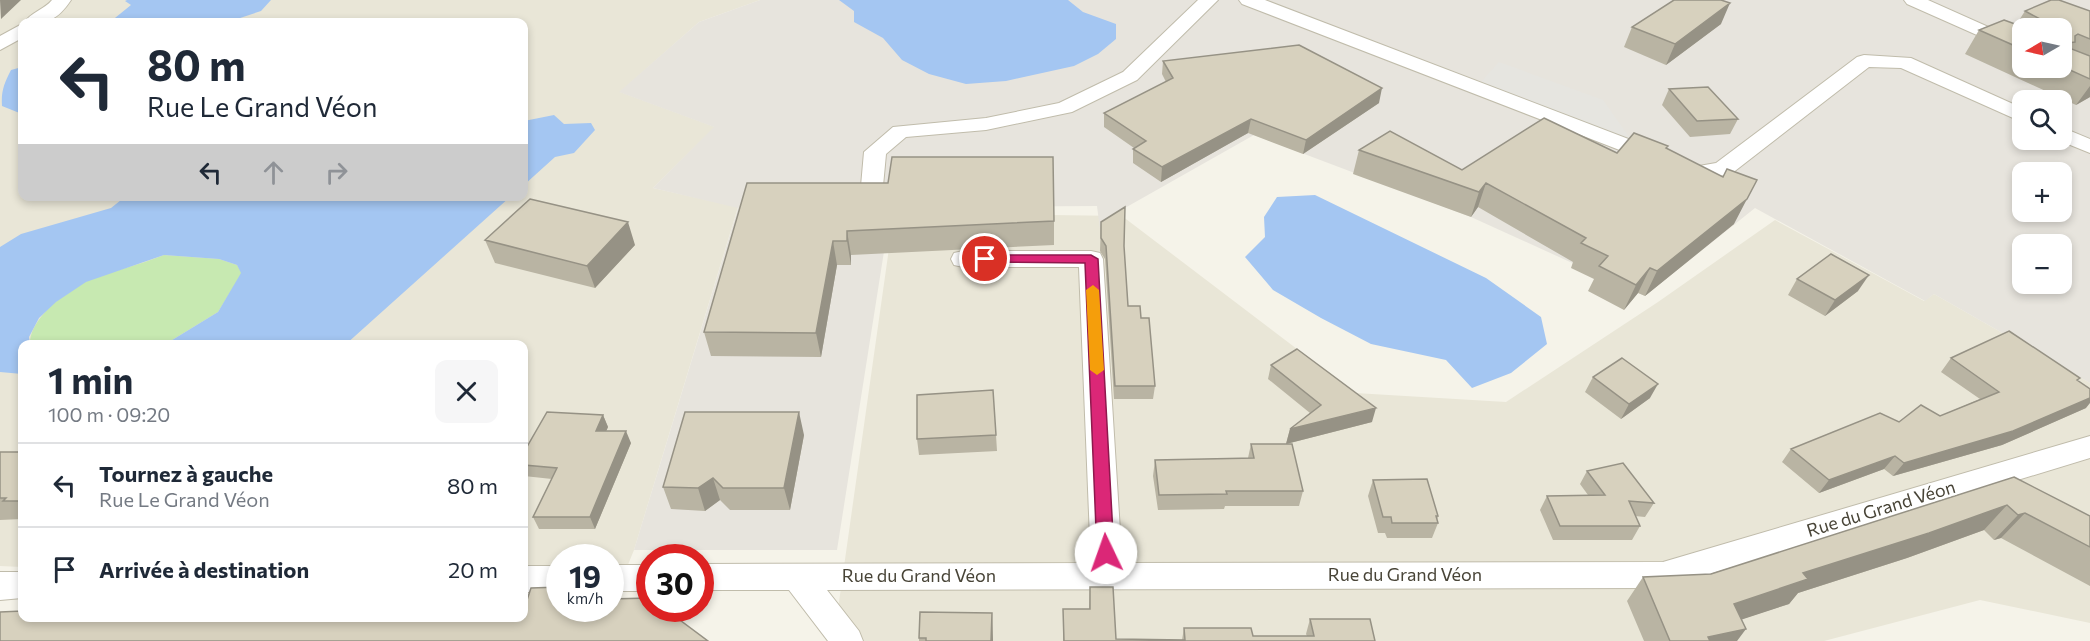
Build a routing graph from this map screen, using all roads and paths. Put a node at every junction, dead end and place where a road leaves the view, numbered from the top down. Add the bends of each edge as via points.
1 (62, 0) edge
2 (1209, 0) edge
3 (1248, 0) edge
4 (1912, 0) edge
5 (41, 18) edge
6 (18, 33) edge
7 (0, 44) edge
8 (2012, 45) edge
9 (2012, 111) edge
10 (2072, 139) edge
11 (2090, 147) edge
12 (872, 186) edge
13 (963, 259) dead end
14 (2090, 447) edge
15 (1107, 575) junction
16 (797, 576) junction
17 (714, 577) edge
18 (528, 579) edge
19 (546, 579) edge
20 (18, 585) edge
21 (0, 586) edge
22 (847, 641) edge

1 - 5 street
2 - 12 street via 1130,76 1065,108 986,124 900,131 875,152
3 - 9 street via 1697,173 1723,169 1864,61 1904,62
4 - 8 street
6 - 7 street
10 - 11 street
13 - 15 street via 1091,259
14 - 15 street, Rue du Grand Véon via 1663,575
15 - 16 street, Rue du Grand Véon
16 - 17 street, Rue du Grand Véon
16 - 22 street
18 - 19 street
20 - 21 street

